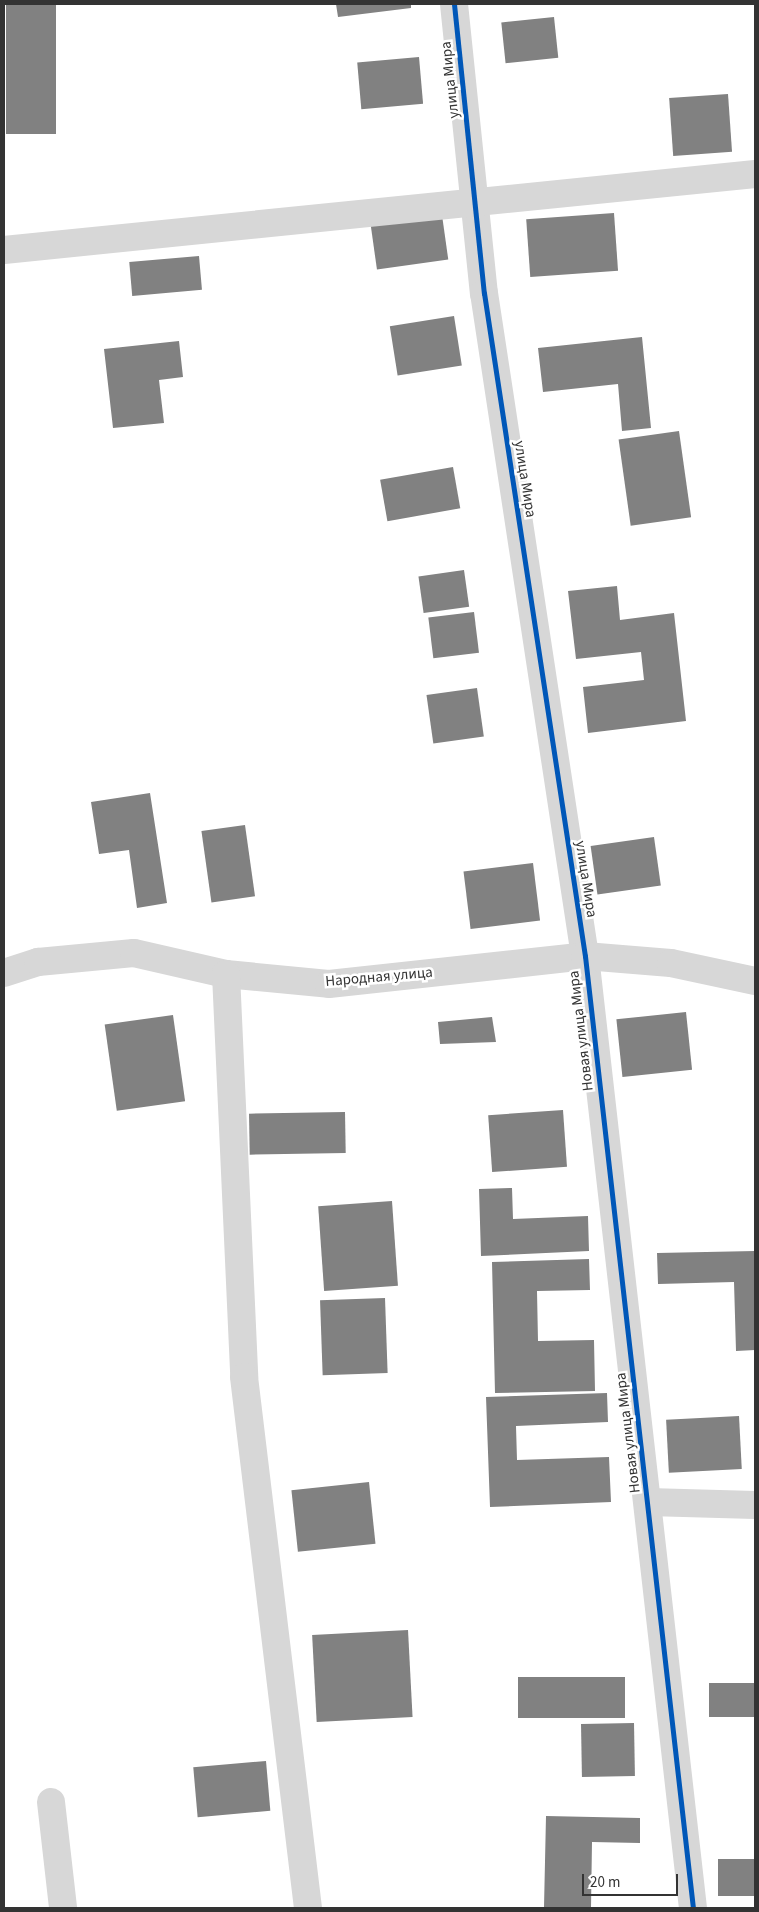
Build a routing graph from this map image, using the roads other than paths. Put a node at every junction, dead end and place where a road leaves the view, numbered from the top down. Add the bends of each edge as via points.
1 (454, 4) edge
2 (755, 174) edge
3 (475, 204) junction
4 (4, 250) edge
5 (585, 956) junction
6 (4, 973) edge
7 (226, 974) junction
8 (755, 981) edge
9 (648, 1502) junction
10 (755, 1505) edge
11 (50, 1802) dead end
12 (62, 1908) edge
13 (308, 1908) edge
14 (693, 1908) edge

1 - 3 street, улица Мира
2 - 3 street
3 - 4 street
3 - 5 street, улица Мира via 484,293
5 - 7 street, Народная улица via 329,984
5 - 8 street, Народная улица via 671,963
5 - 9 street, Новая улица Мира
6 - 7 street, Народная улица via 38,962 134,952
7 - 13 street via 244,1377
9 - 10 street
9 - 14 street, Новая улица Мира
11 - 12 street

